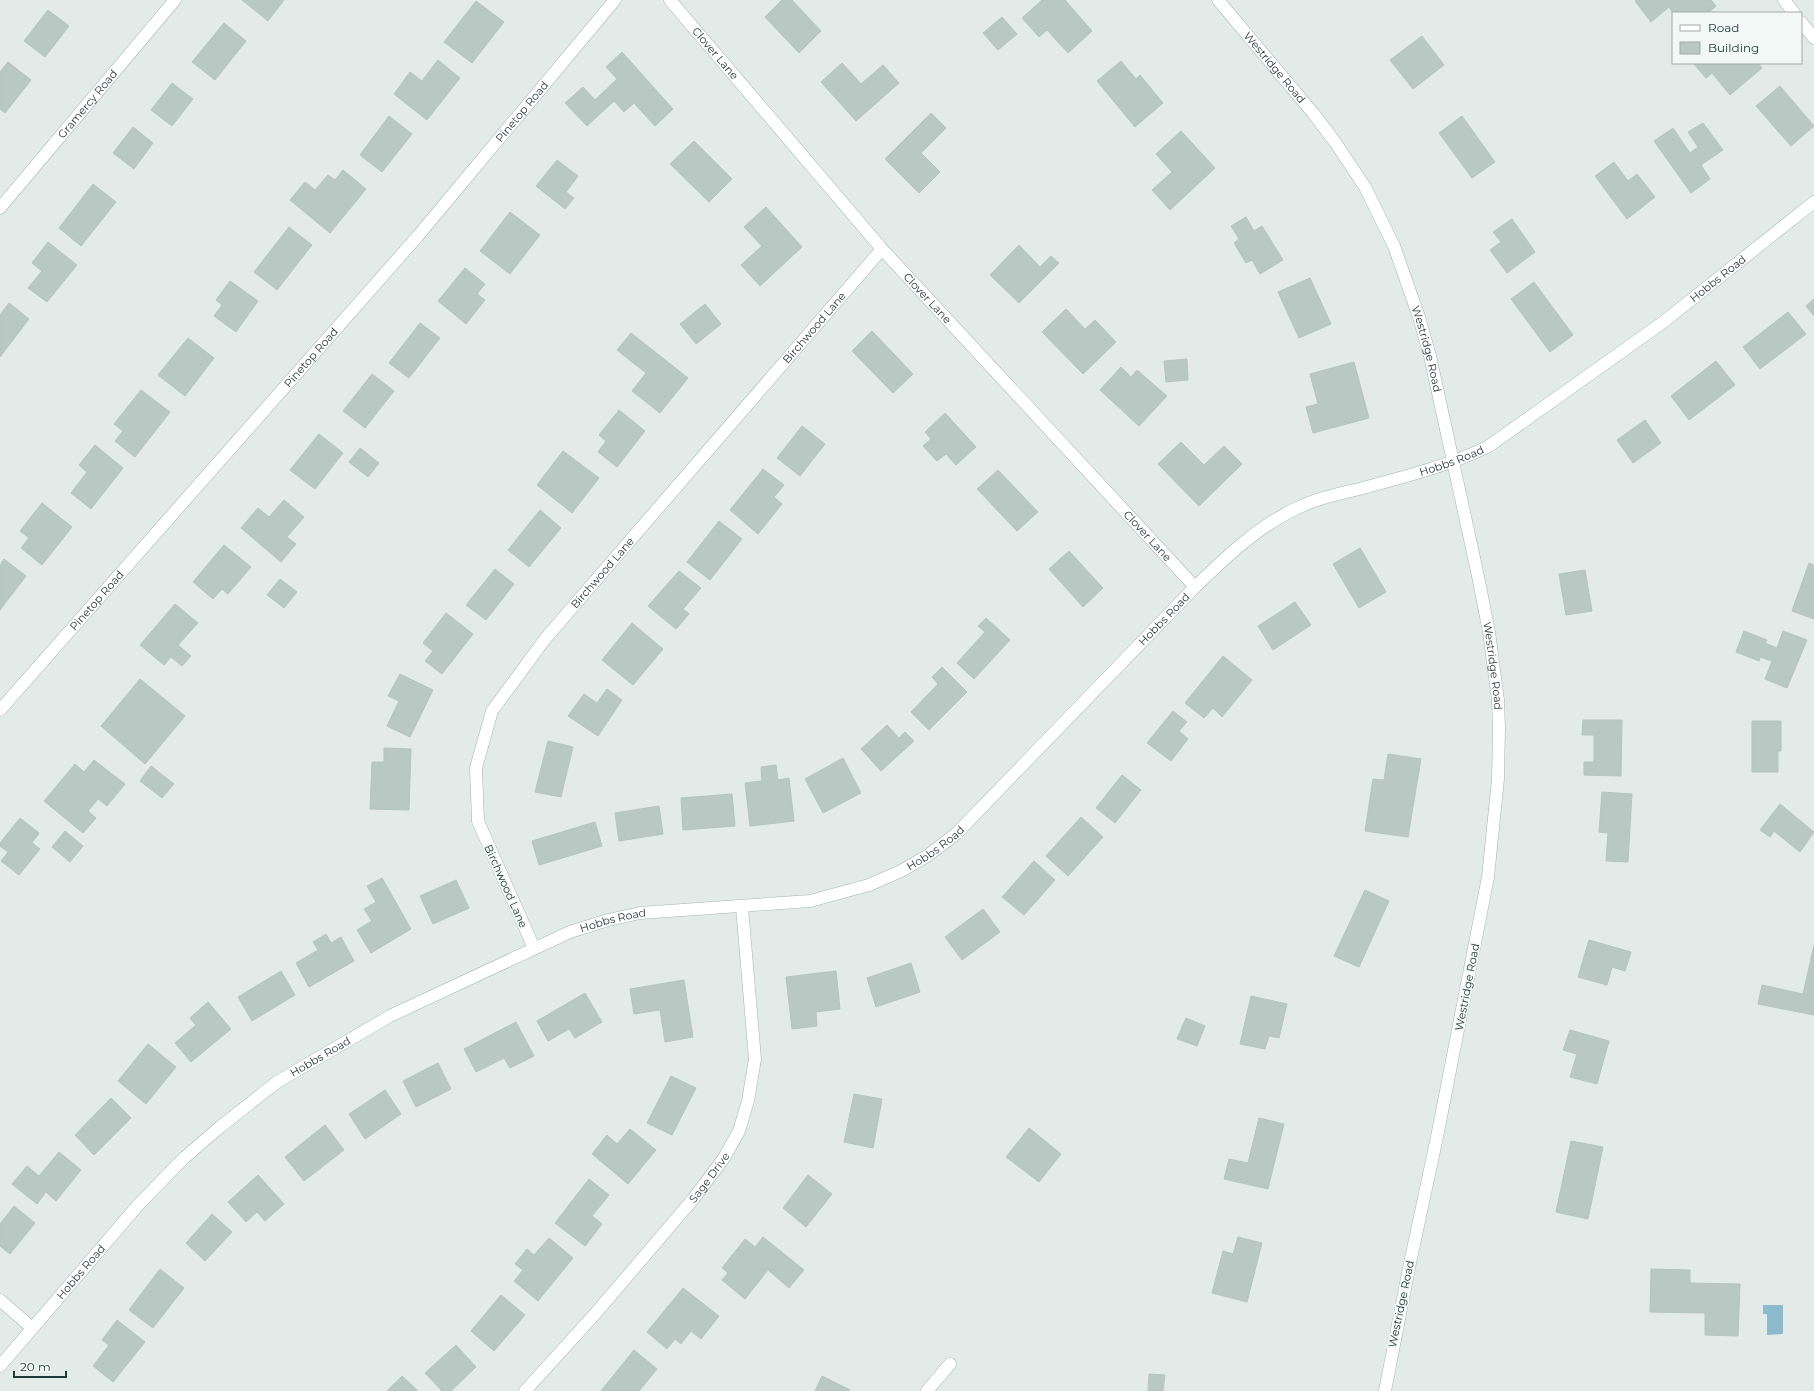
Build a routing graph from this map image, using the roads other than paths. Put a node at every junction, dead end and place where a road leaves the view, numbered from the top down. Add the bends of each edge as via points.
1 (175, 0) edge
2 (615, 0) edge
3 (670, 0) edge
4 (1218, 0) edge
5 (1784, 0) edge
6 (1793, 12) edge
7 (1802, 23) edge
8 (1814, 38) edge
9 (1814, 202) edge
10 (0, 208) edge
11 (882, 249) junction
12 (1453, 460) junction
13 (1195, 587) junction
14 (0, 710) edge
15 (742, 907) junction
16 (534, 948) junction
17 (0, 1300) edge
18 (32, 1328) junction
19 (950, 1364) dead end
20 (0, 1366) edge
21 (525, 1391) edge
22 (927, 1391) edge
23 (1385, 1391) edge

1 - 10 street, Gramercy Road
2 - 14 street, Pinetop Road via 417,237
3 - 11 street, Clover Lane
4 - 12 street, Westridge Road via 1313,113 1365,187 1394,246 1419,317
5 - 6 street
7 - 8 street
9 - 12 street, Hobbs Road via 1728,272 1629,347 1489,446
11 - 13 street, Clover Lane
11 - 16 street, Birchwood Lane via 545,639 492,712 476,768 478,821
12 - 13 street, Hobbs Road via 1296,508 1265,526 1234,550
12 - 23 street, Westridge Road via 1489,632 1499,728 1498,779 1481,920
13 - 15 street, Hobbs Road via 956,834 927,856 902,871 869,885 810,901
15 - 16 street, Hobbs Road via 640,913 570,932
15 - 21 street, Sage Drive via 755,1059 748,1101 739,1131 724,1158 694,1198
16 - 18 street, Hobbs Road via 390,1016 278,1082 184,1158 128,1215
17 - 18 street
18 - 20 street, Hobbs Road
19 - 22 street

